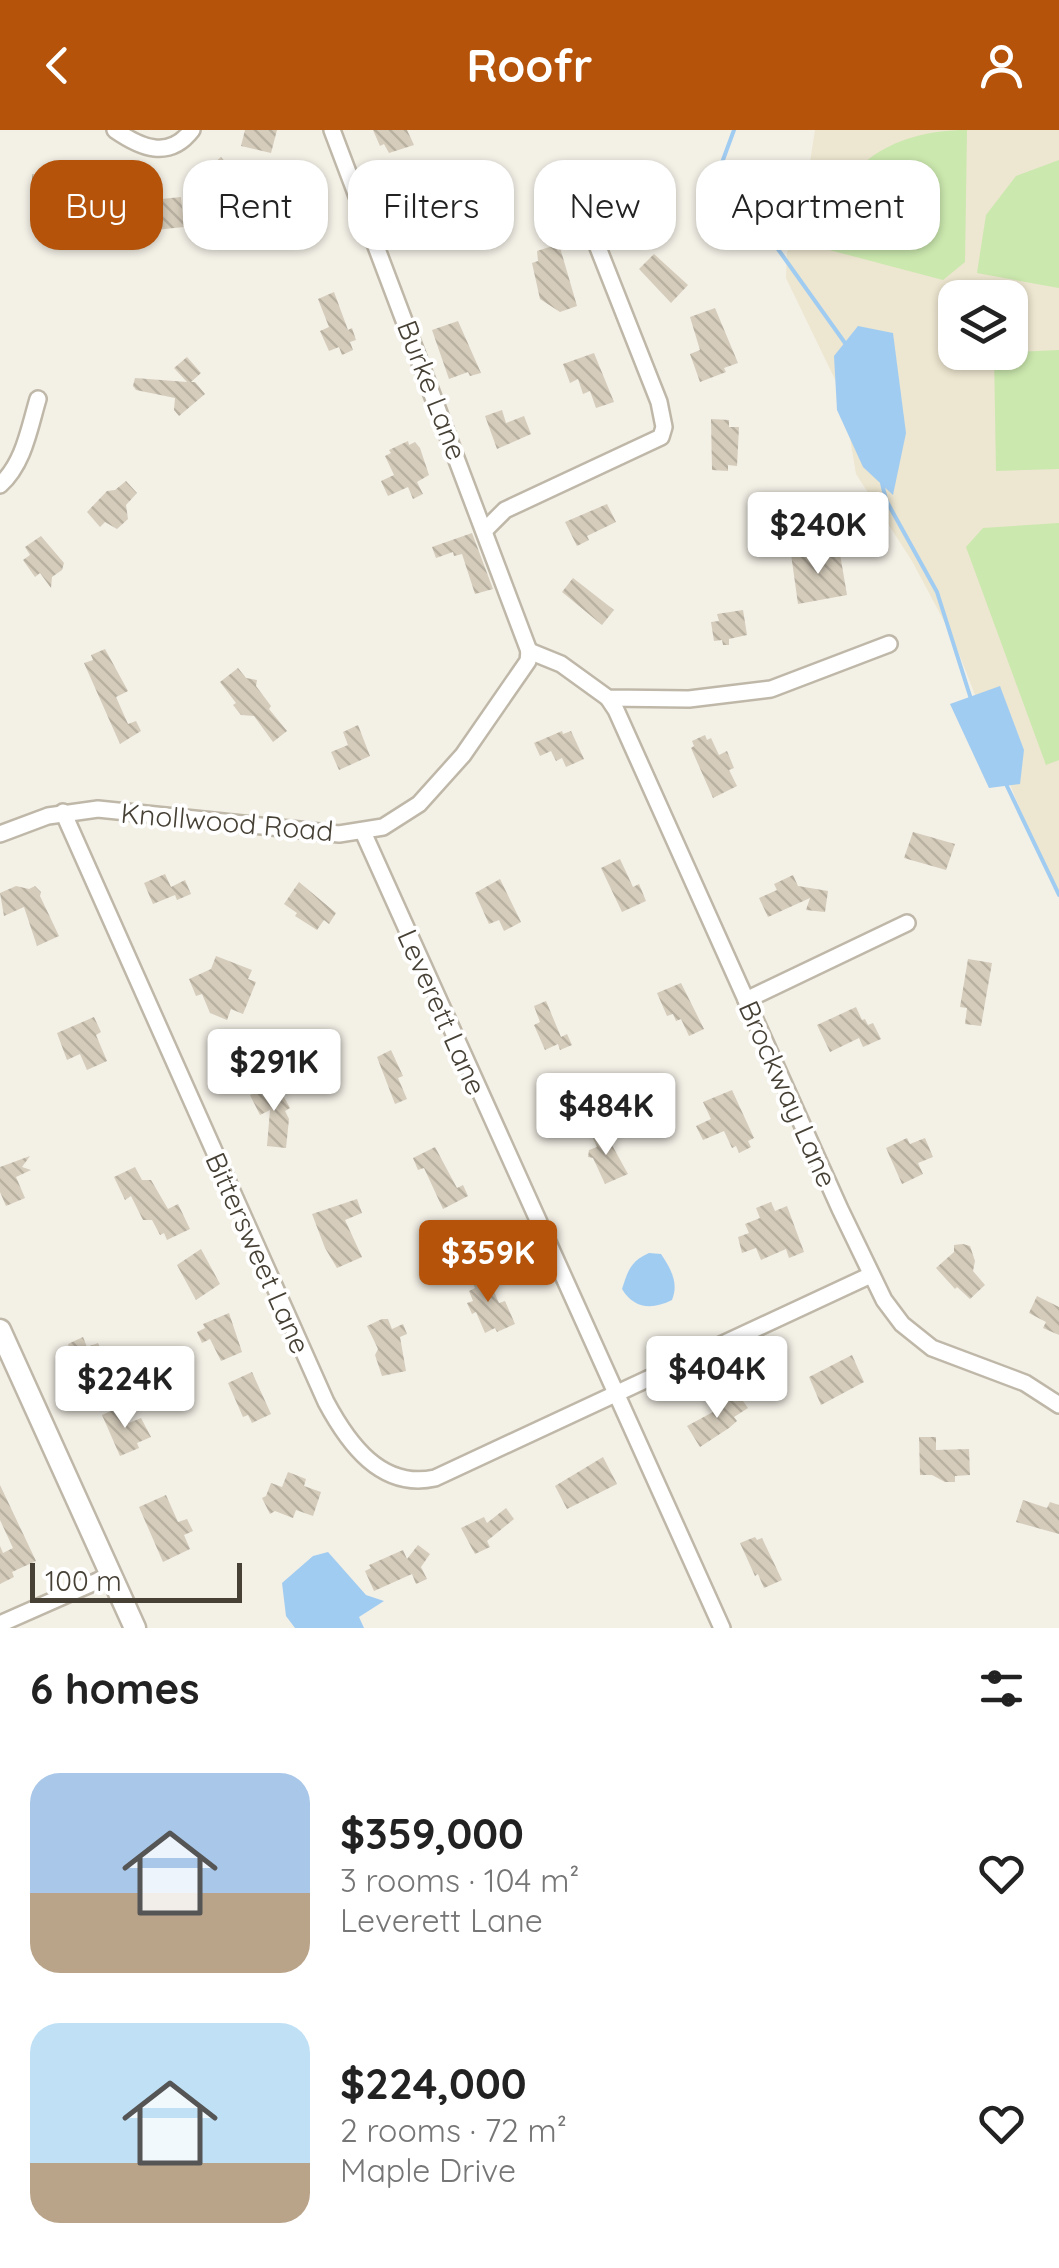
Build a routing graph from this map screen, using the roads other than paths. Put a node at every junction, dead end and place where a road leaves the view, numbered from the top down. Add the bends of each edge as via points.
1 (115, 130) edge
2 (192, 130) edge
3 (332, 130) edge
4 (598, 250) edge
5 (38, 398) dead end
6 (0, 485) edge
7 (485, 530) junction
8 (889, 644) dead end
9 (530, 651) junction
10 (608, 698) junction
11 (63, 812) junction
12 (363, 832) junction
13 (0, 834) edge
14 (906, 923) dead end
15 (746, 1000) junction
16 (871, 1276) junction
17 (0, 1330) edge
18 (614, 1394) junction
19 (1059, 1405) edge
20 (111, 1575) junction
21 (0, 1624) edge
22 (135, 1628) edge
23 (722, 1628) edge

1 - 2 street via 161,150
3 - 7 street, Burke Lane
4 - 7 street via 659,402 661,438 505,510
5 - 6 street via 21,455
7 - 9 street, Burke Lane
8 - 10 street via 748,694
9 - 10 street
9 - 12 street, Knollwood Road via 463,755 419,804
10 - 15 street, Brockway Lane
11 - 12 street, Knollwood Road via 98,809
11 - 13 street, Knollwood Road
11 - 18 street, Bittersweet Lane via 347,1440 372,1464 411,1481 435,1478
12 - 18 street, Leverett Lane
14 - 15 street
15 - 16 street, Brockway Lane
16 - 18 street
16 - 19 street, Brockway Lane via 902,1324 932,1348 1026,1383
17 - 20 street
18 - 23 street, Leverett Lane
20 - 21 street
20 - 22 street

